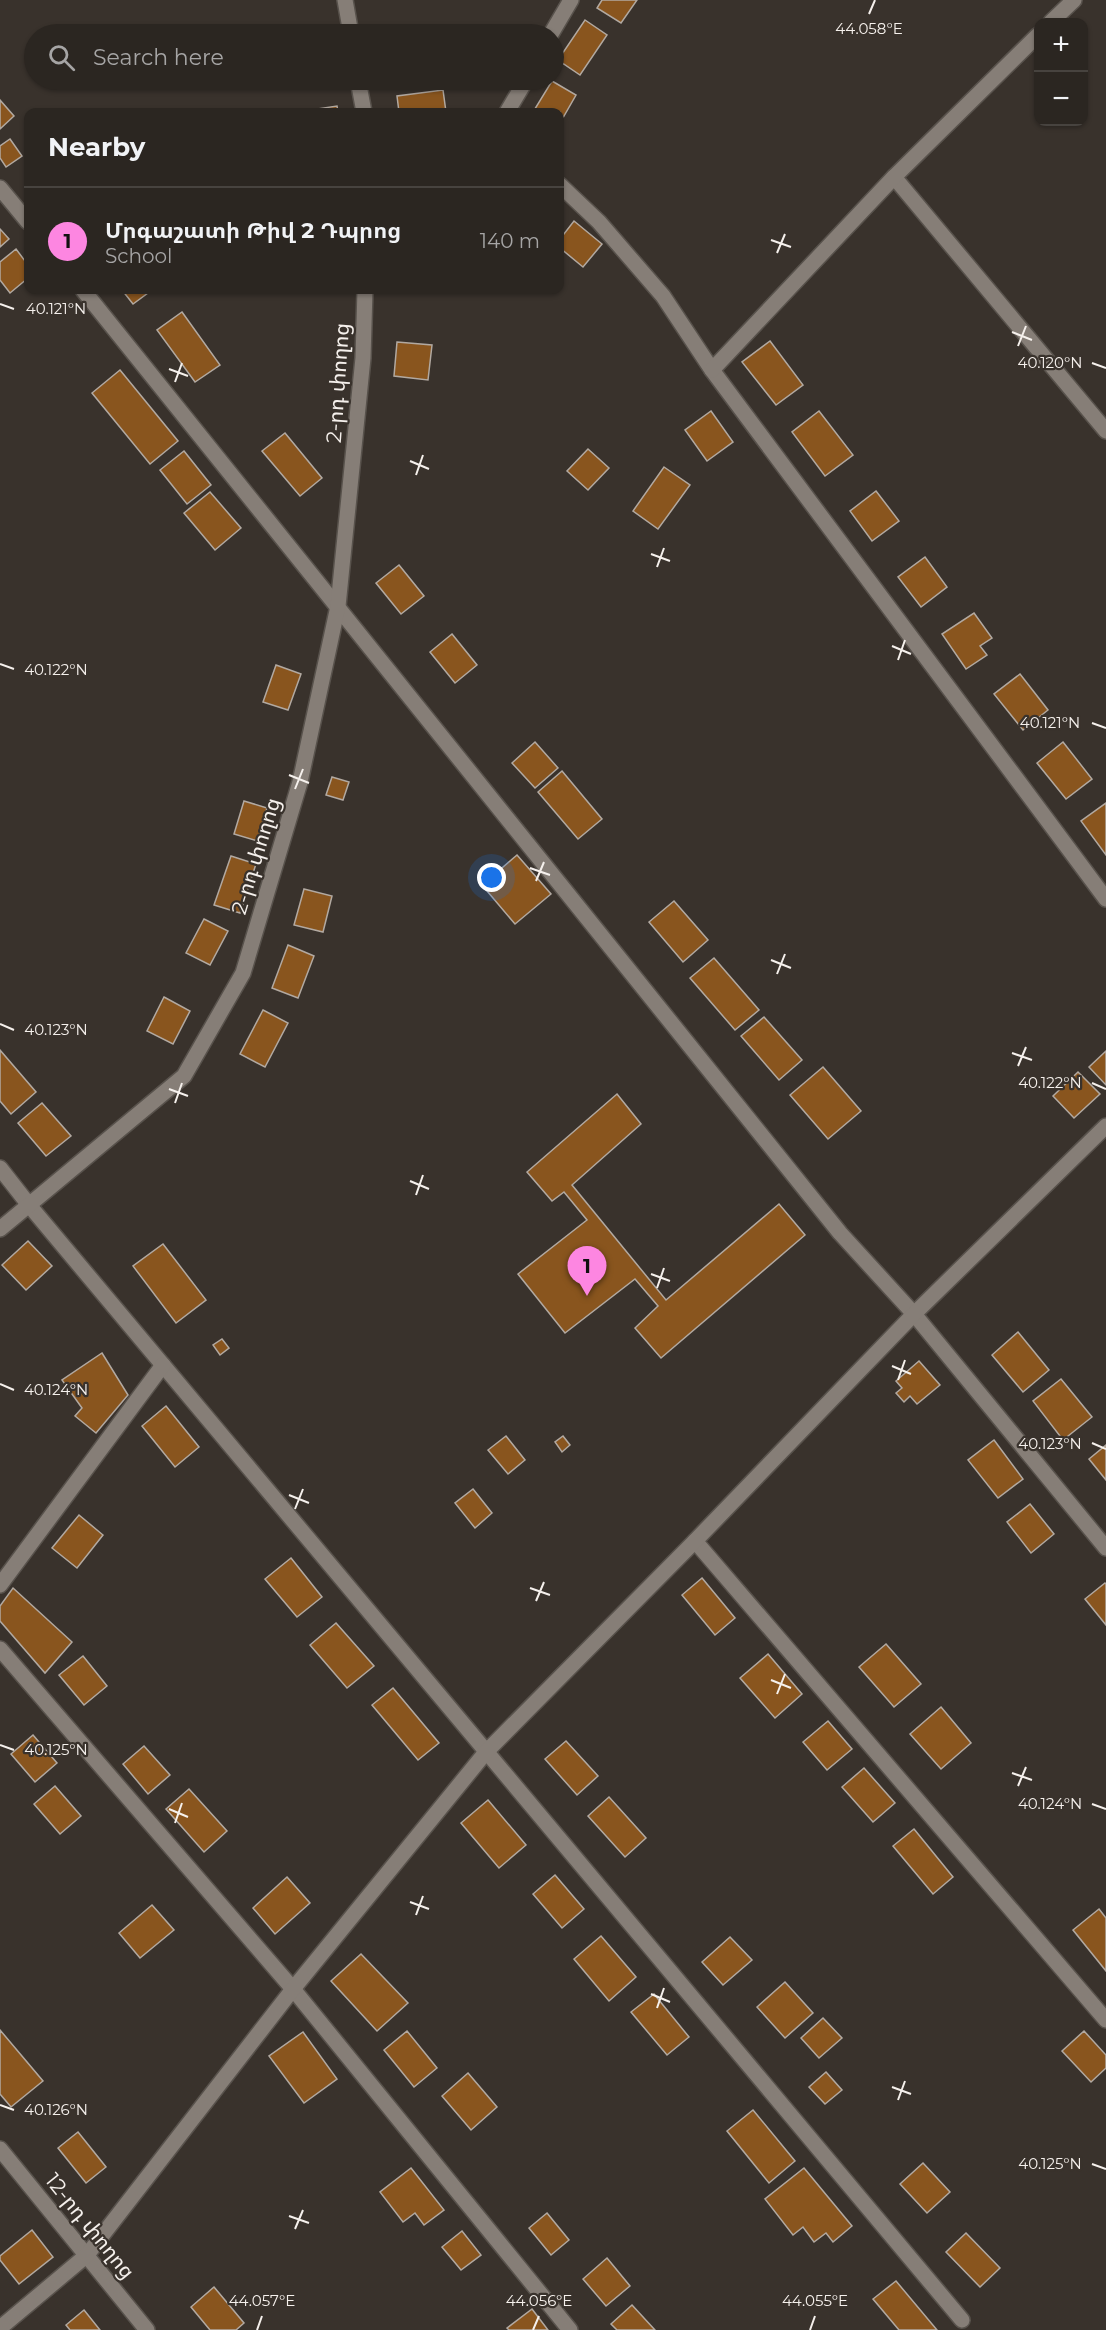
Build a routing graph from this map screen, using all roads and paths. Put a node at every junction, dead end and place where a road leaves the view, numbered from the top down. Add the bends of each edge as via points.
1 (345, 0) edge
2 (571, 0) edge
3 (1074, 0) edge
4 (1055, 18) edge
5 (349, 24) edge
6 (558, 24) edge
7 (1034, 39) edge
8 (360, 90) edge
9 (520, 90) edge
10 (363, 108) edge
11 (509, 108) edge
12 (894, 177) junction
13 (0, 188) edge
14 (564, 189) edge
15 (24, 217) edge
16 (86, 294) edge
17 (365, 294) edge
18 (712, 370) junction
19 (1106, 431) edge
20 (338, 606) junction
21 (1106, 899) edge
22 (1106, 1126) edge
23 (0, 1168) edge
24 (29, 1205) junction
25 (0, 1229) edge
26 (914, 1314) junction
27 (163, 1365) junction
28 (695, 1541) junction
29 (1106, 1548) edge
30 (0, 1585) edge
31 (0, 1649) edge
32 (486, 1752) junction
33 (293, 1989) junction
34 (1106, 2020) edge
35 (0, 2149) edge
36 (87, 2255) junction
37 (962, 2320) dead end
38 (0, 2328) edge
39 (147, 2330) edge
40 (570, 2330) edge

1 - 5 street
2 - 6 street
3 - 4 street
7 - 12 street
8 - 10 street
9 - 11 street
12 - 18 street
12 - 19 street
13 - 15 street
14 - 18 street via 599,222 663,296
16 - 20 street
17 - 20 street, 2-րդ փողոց via 363,358
18 - 21 street
20 - 24 street, 2-րդ փողոց via 300,782 243,973 184,1076
20 - 26 street via 840,1233
22 - 26 street
23 - 24 street
24 - 25 street, 2-րդ փողոց
24 - 27 street
26 - 28 street
26 - 29 street
27 - 30 street
27 - 32 street
28 - 32 street
28 - 34 street
31 - 33 street
32 - 33 street
32 - 37 street
33 - 36 street
33 - 40 street
35 - 36 street, 12-րդ փողոց
36 - 38 street
36 - 39 street, 12-րդ փողոց

